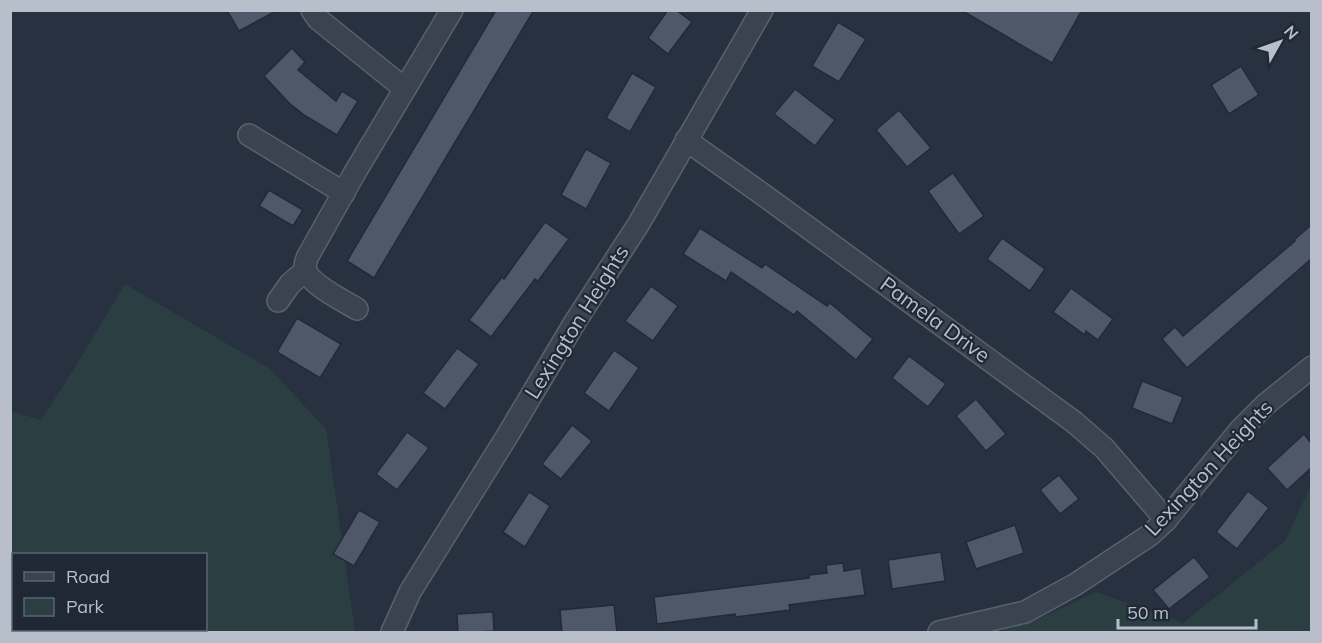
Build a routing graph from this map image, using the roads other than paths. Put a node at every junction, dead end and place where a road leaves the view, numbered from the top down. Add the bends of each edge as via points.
1 (312, 10) edge
2 (452, 10) edge
3 (762, 10) edge
4 (405, 89) junction
5 (249, 135) dead end
6 (686, 140) junction
7 (344, 192) junction
8 (306, 270) junction
9 (278, 302) dead end
10 (357, 309) dead end
11 (1311, 367) edge
12 (1166, 520) junction
13 (392, 633) edge
14 (939, 633) edge

1 - 4 street
2 - 4 street
3 - 6 street, Lexington Heights
4 - 7 street
5 - 7 street
6 - 12 street, Pamela Drive via 1074,422 1104,448
6 - 13 street, Lexington Heights via 638,225 410,592
7 - 8 street via 308,256
8 - 9 street
8 - 10 street via 316,283
11 - 12 street, Lexington Heights via 1240,430
12 - 14 street, Lexington Heights via 1076,584 1025,612

